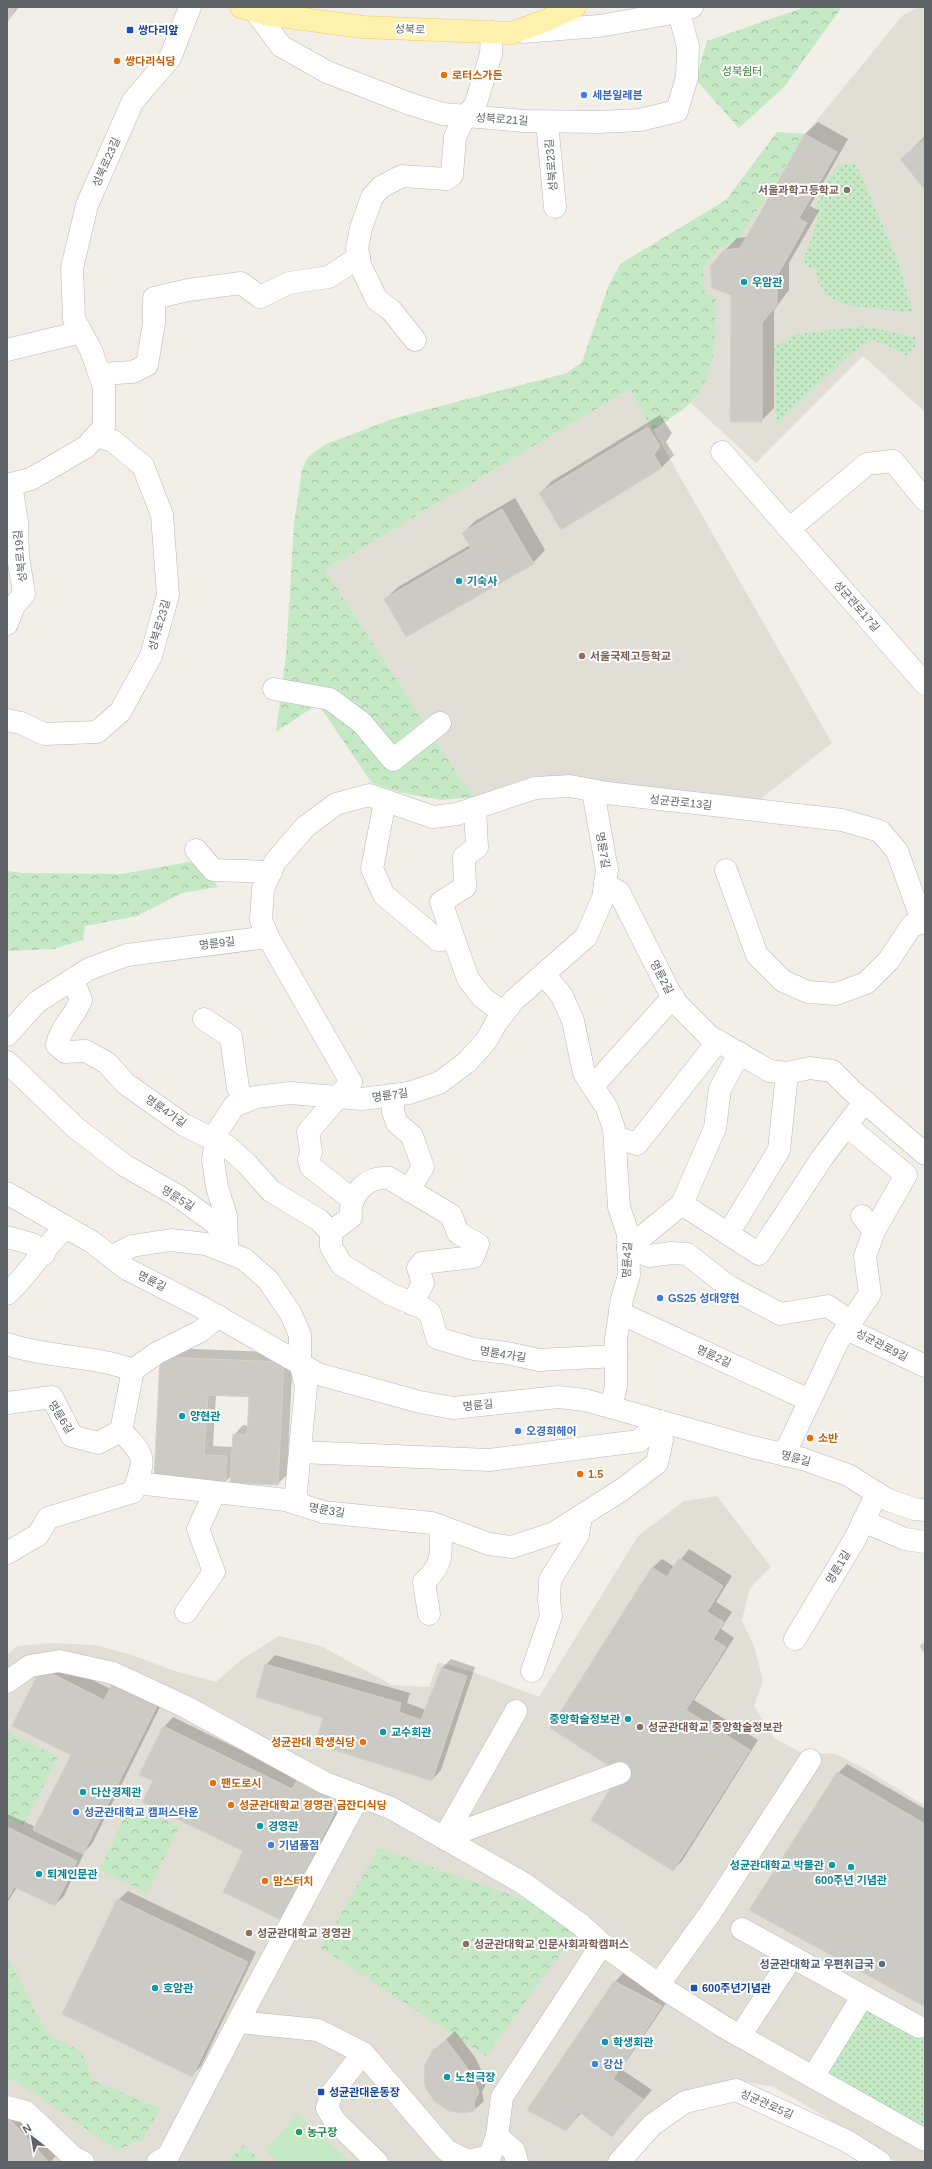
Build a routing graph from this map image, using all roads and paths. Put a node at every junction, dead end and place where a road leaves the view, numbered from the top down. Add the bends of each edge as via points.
1 (190, 7) edge
2 (575, 7) edge
3 (248, 9) edge
4 (686, 10) edge
5 (502, 32) junction
6 (465, 116) junction
7 (547, 122) junction
8 (555, 207) dead end
9 (359, 257) junction
10 (81, 332) junction
11 (415, 340) dead end
12 (7, 350) edge
13 (100, 374) junction
14 (96, 436) junction
15 (722, 452) dead end
16 (9, 485) edge
17 (925, 500) edge
18 (789, 529) junction
19 (7, 624) edge
20 (925, 684) edge
21 (274, 689) dead end
22 (7, 720) edge
23 (440, 723) dead end
24 (593, 791) junction
25 (385, 801) junction
26 (475, 808) junction
27 (196, 850) dead end
28 (726, 870) dead end
29 (271, 872) junction
30 (605, 884) junction
31 (924, 923) edge
32 (268, 937) junction
33 (454, 939) junction
34 (544, 974) junction
35 (73, 980) junction
36 (673, 997) junction
37 (503, 1013) junction
38 (204, 1020) dead end
39 (7, 1036) edge
40 (718, 1041) junction
41 (739, 1053) junction
42 (7, 1062) edge
43 (787, 1073) junction
44 (593, 1086) junction
45 (393, 1095) junction
46 (339, 1097) junction
47 (865, 1101) junction
48 (245, 1102) junction
49 (847, 1126) junction
50 (615, 1137) junction
51 (216, 1141) junction
52 (925, 1154) edge
53 (409, 1190) junction
54 (7, 1193) edge
55 (353, 1200) junction
56 (682, 1204) junction
57 (66, 1227) junction
58 (330, 1232) junction
59 (728, 1234) junction
60 (7, 1237) edge
61 (228, 1246) junction
62 (628, 1248) junction
63 (44, 1254) junction
64 (111, 1257) junction
65 (7, 1294) edge
66 (412, 1304) junction
67 (620, 1313) junction
68 (218, 1316) junction
69 (849, 1324) junction
70 (7, 1344) edge
71 (616, 1356) junction
72 (300, 1364) junction
73 (925, 1366) edge
74 (133, 1370) junction
75 (809, 1400) junction
76 (7, 1403) edge
77 (611, 1407) junction
78 (660, 1421) junction
79 (121, 1431) junction
80 (300, 1452) junction
81 (784, 1455) junction
82 (137, 1483) junction
83 (215, 1492) junction
84 (877, 1493) junction
85 (295, 1503) junction
86 (925, 1510) edge
87 (581, 1516) junction
88 (863, 1522) junction
89 (440, 1526) junction
90 (925, 1542) edge
91 (7, 1553) edge
92 (186, 1612) dead end
93 (430, 1614) dead end
94 (795, 1639) dead end
95 (532, 1671) dead end
96 (7, 1682) edge
97 (516, 1711) dead end
98 (810, 1760) dead end
99 (620, 1773) dead end
100 (359, 1796) junction
101 (444, 1838) junction
102 (742, 1929) dead end
103 (602, 1944) junction
104 (792, 1957) junction
105 (659, 1984) junction
106 (862, 1997) junction
107 (238, 2022) junction
108 (919, 2027) dead end
109 (740, 2036) junction
110 (362, 2053) junction
111 (813, 2077) junction
112 (7, 2107) edge
113 (497, 2136) junction
114 (925, 2140) edge
115 (83, 2162) edge
116 (158, 2162) edge
117 (377, 2162) edge
118 (517, 2162) edge
119 (619, 2162) edge
120 (880, 2162) edge

1 - 10 street, 성북로23길 via 170,58 133,101 87,205 72,268 74,319
2 - 5 main road, 성북로 via 547,20
3 - 5 main road, 성북로 via 363,27
3 - 6 street, 성북로21길 via 281,46 327,72 410,104 443,114
4 - 5 street via 598,26
4 - 7 street, 성북로21길 via 687,77 677,111 640,120
5 - 6 street via 491,54 475,106
6 - 7 street, 성북로21길
6 - 9 street via 455,137 452,175 446,179 402,176 381,187 372,197 361,228 357,248
7 - 8 street, 성북로23길
9 - 11 street via 377,300 391,310
9 - 13 street via 330,277 289,283 260,297 242,283 188,290 154,298 154,323 147,365 133,372
10 - 12 street
10 - 13 street, 성북로23길
13 - 14 street, 성북로23길 via 104,387 104,427
14 - 16 street, 성북로23길 via 86,447 31,479
14 - 22 street, 성북로23길 via 113,441 143,466 162,515 168,595 151,656 120,712 97,732 44,734 21,723
15 - 18 street, 성균관로17길
16 - 19 street, 성북로19길 via 17,522 18,556 24,594 14,606
17 - 18 street via 893,461 867,464
18 - 20 street, 성균관로17길
21 - 23 street via 330,699 362,723 393,760
24 - 26 street, 성균관로13길 via 570,786 535,788
24 - 30 street, 명륜7길 via 607,870
24 - 31 street, 성균관로13길 via 842,820 880,831 897,851
25 - 26 street, 성균관로13길 via 433,817 457,814
25 - 29 street, 성균관로13길 via 369,795 336,804 304,827 275,862
25 - 33 street via 372,869 384,895 438,940
26 - 33 street via 477,847 464,857 465,887 441,902
27 - 29 street via 213,870
28 - 31 street, 성균관로13길 via 757,956 782,981 808,992 836,994 866,983 888,960 912,925
29 - 32 street, 성균관로13길 via 263,889 262,920
30 - 34 street, 명륜7길 via 603,898 586,937
30 - 36 street, 명륜2길 via 619,892
32 - 35 street, 명륜9길 via 127,955 90,969
32 - 46 street via 351,1082
33 - 37 street via 468,979 482,997
34 - 37 street, 명륜7길
34 - 44 street, 명륜4길 via 562,996 573,1021 584,1072
35 - 39 street, 명륜9길 via 37,1002
35 - 51 street, 명륜4가길 via 81,1000 58,1037 56,1046 65,1052 86,1051 107,1063 126,1084 184,1125
36 - 40 street, 명륜2길 via 709,1036
36 - 44 street
37 - 45 street, 명륜7길 via 486,1041 467,1062 450,1075 439,1083 409,1093
38 - 48 street via 231,1037 238,1088
40 - 41 street, 명륜2길
40 - 50 street via 637,1144
41 - 43 street, 명륜2길 via 770,1071
41 - 56 street via 720,1089 715,1128
42 - 61 street, 명륜5길 via 76,1128 124,1165 178,1196 216,1224
43 - 47 street, 명륜2길 via 810,1068 832,1071
43 - 59 street via 779,1150
44 - 50 street, 명륜4길 via 607,1108
45 - 46 street, 명륜7길 via 362,1099
45 - 53 street via 393,1112 397,1123 412,1136 423,1167
46 - 48 street, 명륜7길 via 290,1093 256,1097
46 - 55 street via 308,1132 311,1152 309,1159 311,1167
47 - 49 street
47 - 52 street, 명륜2길
48 - 51 street, 명륜7길 via 234,1106 217,1132
49 - 59 street via 822,1158 759,1254
49 - 69 street via 906,1175 868,1223 869,1239 865,1256 870,1294
50 - 62 street, 명륜4길 via 619,1207 628,1234
51 - 58 street, 명륜4가길 via 228,1146 248,1164 271,1191 319,1220
51 - 61 street, 명륜7길 via 213,1160 217,1187 226,1216
53 - 55 street via 389,1178 380,1176 356,1192
53 - 66 street via 451,1215 458,1233 478,1244 473,1257 422,1263 418,1268 423,1283
54 - 57 street, 명륜길
55 - 58 street via 350,1207 352,1217
56 - 59 street
56 - 62 street
57 - 63 street via 54,1238
57 - 64 street, 명륜길
58 - 66 street, 명륜4가길 via 331,1247 342,1265
60 - 63 street via 32,1244
61 - 64 street via 171,1240 132,1246
61 - 72 street, 명륜5길 via 268,1280 291,1314 300,1335
62 - 67 street, 명륜4길 via 629,1276
62 - 69 street, 성균관로9길 via 649,1256 687,1254 728,1286 780,1314 828,1306 844,1317
63 - 65 street
64 - 68 street, 명륜길 via 127,1269
66 - 71 street, 명륜4가길 via 430,1313 437,1338 474,1349 539,1360
67 - 71 street, 명륜4길
67 - 75 street, 명륜2길
68 - 72 street, 명륜길
68 - 74 street via 201,1332 157,1354
69 - 73 street, 성균관로9길 via 855,1333
69 - 75 street
70 - 74 street via 112,1362
71 - 77 street, 명륜4길 via 616,1386
72 - 77 street, 명륜길 via 325,1376 420,1402 453,1408 558,1397 585,1400
72 - 80 street via 306,1386
74 - 79 street
75 - 81 street
76 - 79 street, 명륜6길 via 52,1397 72,1436 98,1443
77 - 78 street, 명륜길
78 - 80 street via 639,1441 489,1460
78 - 81 street, 명륜길
78 - 87 street, 명륜3길 via 662,1440 657,1463
79 - 82 street via 139,1450 142,1466
80 - 85 street
81 - 84 street, 명륜길 via 848,1475
82 - 83 street, 명륜3길
82 - 91 street via 133,1492 48,1518 38,1535
83 - 85 street, 명륜3길
83 - 92 street via 198,1529 214,1572
84 - 86 street, 명륜길 via 888,1500
84 - 88 street, 명륜1길
85 - 89 street, 명륜3길 via 323,1512 432,1523
87 - 89 street, 명륜3길 via 554,1533 512,1547 490,1544
87 - 95 street via 578,1535 550,1580 549,1600 552,1616
88 - 90 street via 905,1539
88 - 94 street, 명륜1길
89 - 93 street via 441,1560 433,1574 424,1582
96 - 100 street via 30,1666 59,1661 113,1673 184,1706 325,1783
97 - 101 street
98 - 105 street via 711,1912
99 - 101 street
100 - 101 street via 391,1808
100 - 107 street
101 - 103 street via 523,1883 581,1925
102 - 104 street
103 - 105 street
103 - 113 street via 502,2097
104 - 106 street
104 - 109 street
105 - 109 street
106 - 108 street
106 - 111 street
107 - 110 street via 318,2030
107 - 116 street via 168,2156
109 - 111 street
110 - 113 street via 446,2150 468,2161 490,2156
110 - 117 street via 332,2093 328,2108 335,2121
111 - 114 street
112 - 115 street via 26,2112 73,2157
113 - 118 street via 514,2151
119 - 120 street, 성균관로5길 via 652,2125 685,2102 736,2090 847,2141

